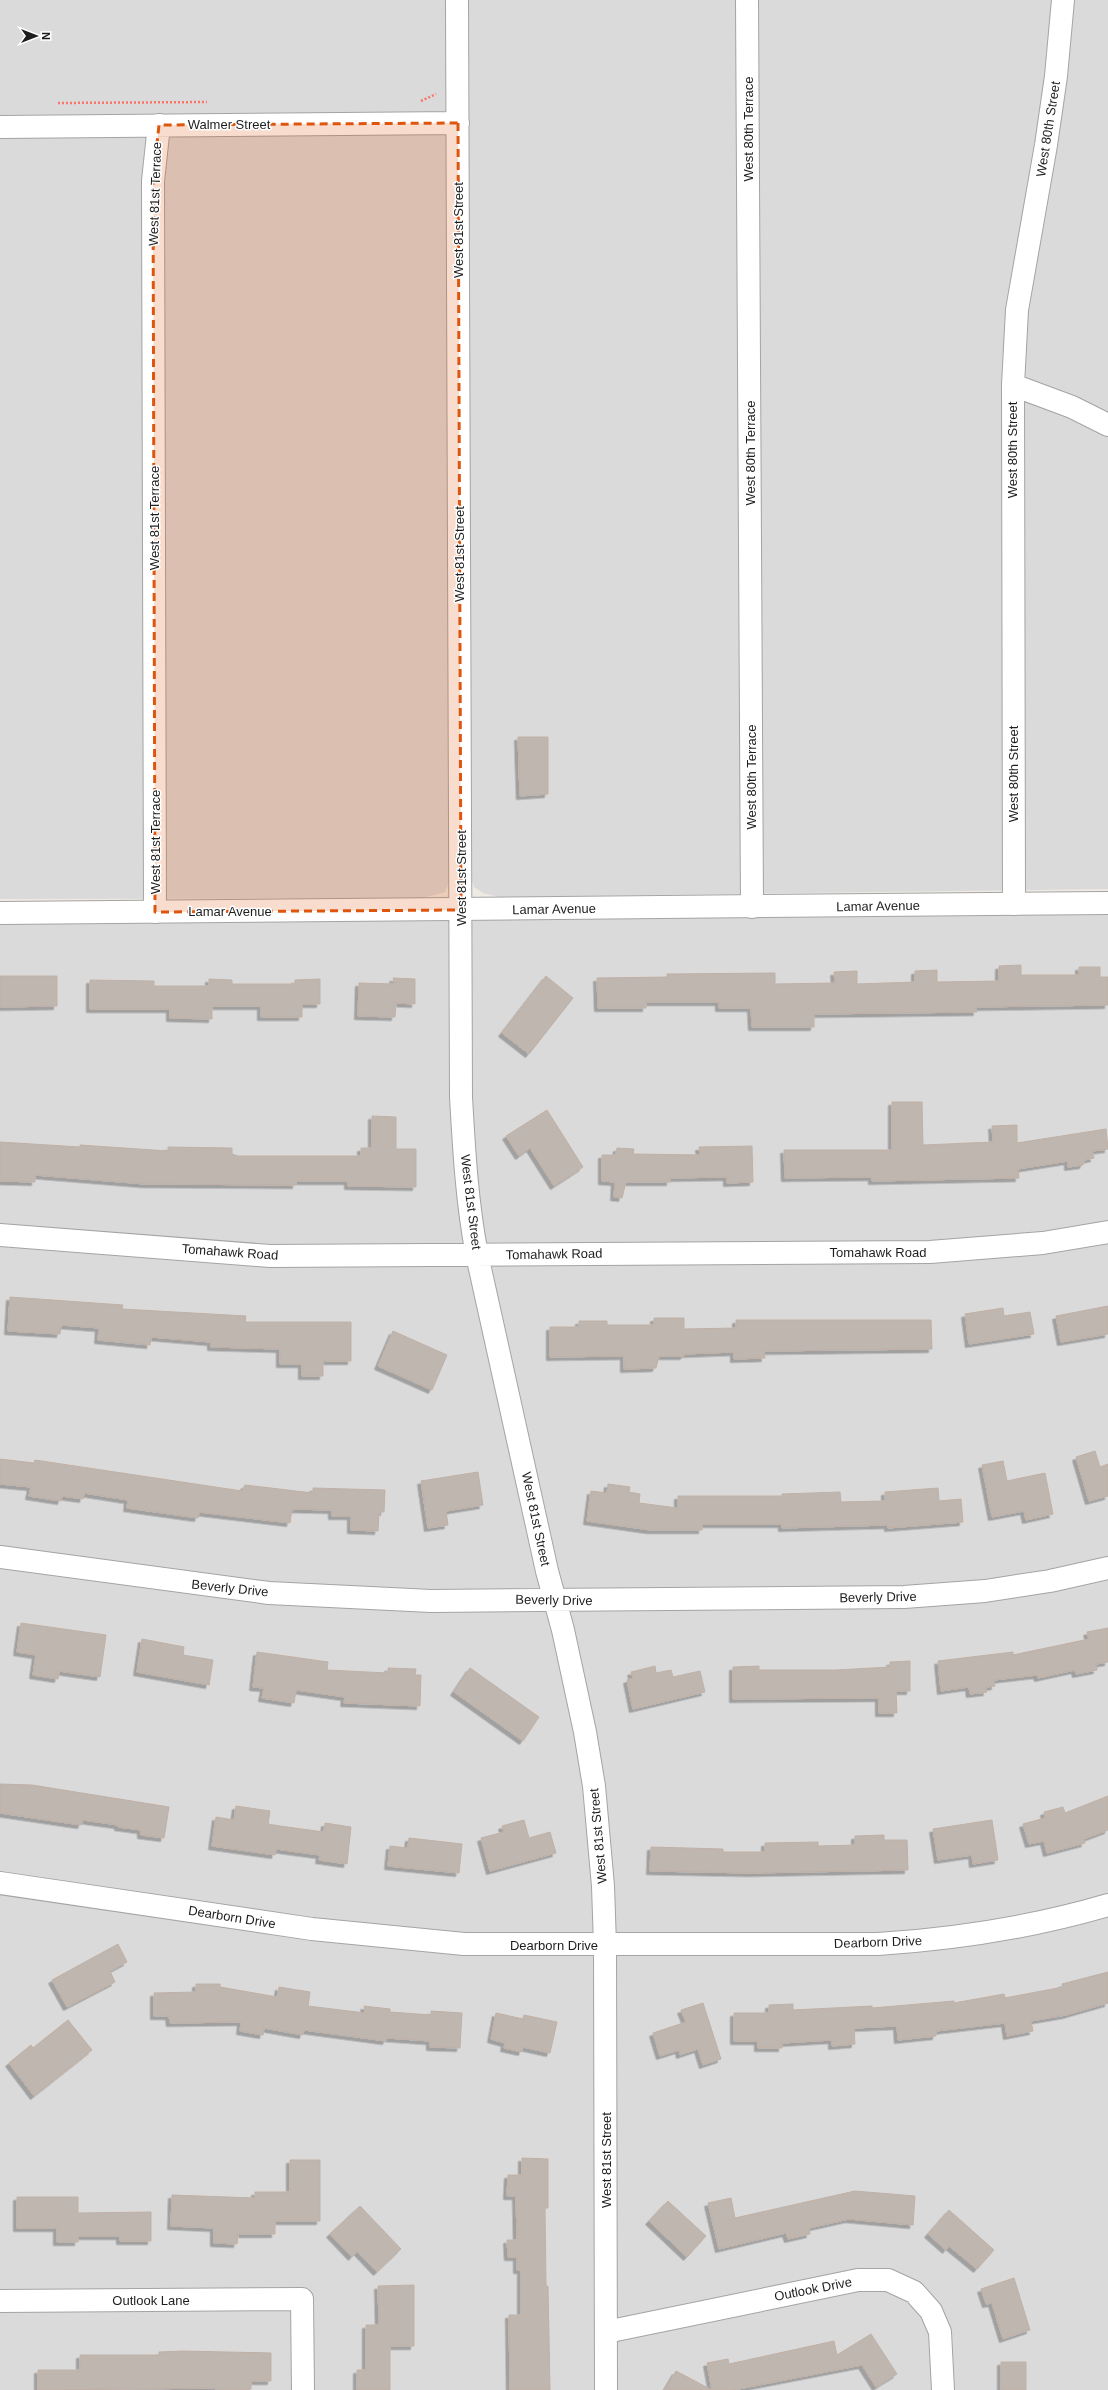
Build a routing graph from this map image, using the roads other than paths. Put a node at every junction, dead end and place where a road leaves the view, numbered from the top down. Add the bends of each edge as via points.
1 (457, 0) edge
2 (747, 0) edge
3 (1063, 0) edge
4 (458, 122) junction
5 (159, 125) junction
6 (0, 126) edge
7 (1013, 385) junction
8 (1108, 425) edge
9 (1108, 903) edge
10 (1014, 904) junction
11 (752, 907) junction
12 (461, 910) junction
13 (155, 912) junction
14 (0, 913) edge
15 (1108, 1232) edge
16 (0, 1235) edge
17 (477, 1255) junction
18 (0, 1557) edge
19 (1108, 1568) edge
20 (556, 1601) junction
21 (0, 1883) edge
22 (1108, 1905) edge
23 (605, 1945) junction
24 (0, 2301) edge
25 (606, 2332) junction
26 (303, 2390) edge
27 (606, 2390) edge
28 (942, 2390) edge

1 - 4 street, West 81st Street
2 - 11 street, West 80th Terrace
3 - 7 street, West 80th Street via 1046,145 1017,310
4 - 5 street, Walmer Street
4 - 12 street, West 81st Street
5 - 6 street, Walmer Street
5 - 13 street, West 81st Terrace via 153,181
7 - 8 street via 1072,407
7 - 10 street, West 80th Street
9 - 10 street, Lamar Avenue
10 - 11 street, Lamar Avenue
11 - 12 street, Lamar Avenue
12 - 13 street, Lamar Avenue
12 - 17 street, West 81st Street via 461,1097 464,1159
13 - 14 street, Lamar Avenue
15 - 17 street, Tomahawk Road via 1042,1243 930,1252
16 - 17 street, Tomahawk Road via 270,1256
17 - 20 street, West 81st Street
18 - 20 street, Beverly Drive via 269,1593 415,1600
19 - 20 street, Beverly Drive via 1050,1581 985,1591 904,1598
20 - 23 street, West 81st Street via 594,1786 603,1886
21 - 23 street, Dearborn Drive via 312,1930 464,1944
22 - 23 street, Dearborn Drive via 1012,1928 934,1940 878,1944
23 - 25 street, West 81st Street
24 - 26 street, Outlook Lane via 302,2299
25 - 27 street, West 81st Street
25 - 28 street, Outlook Drive via 858,2280 888,2280 914,2292 931,2311 940,2332

